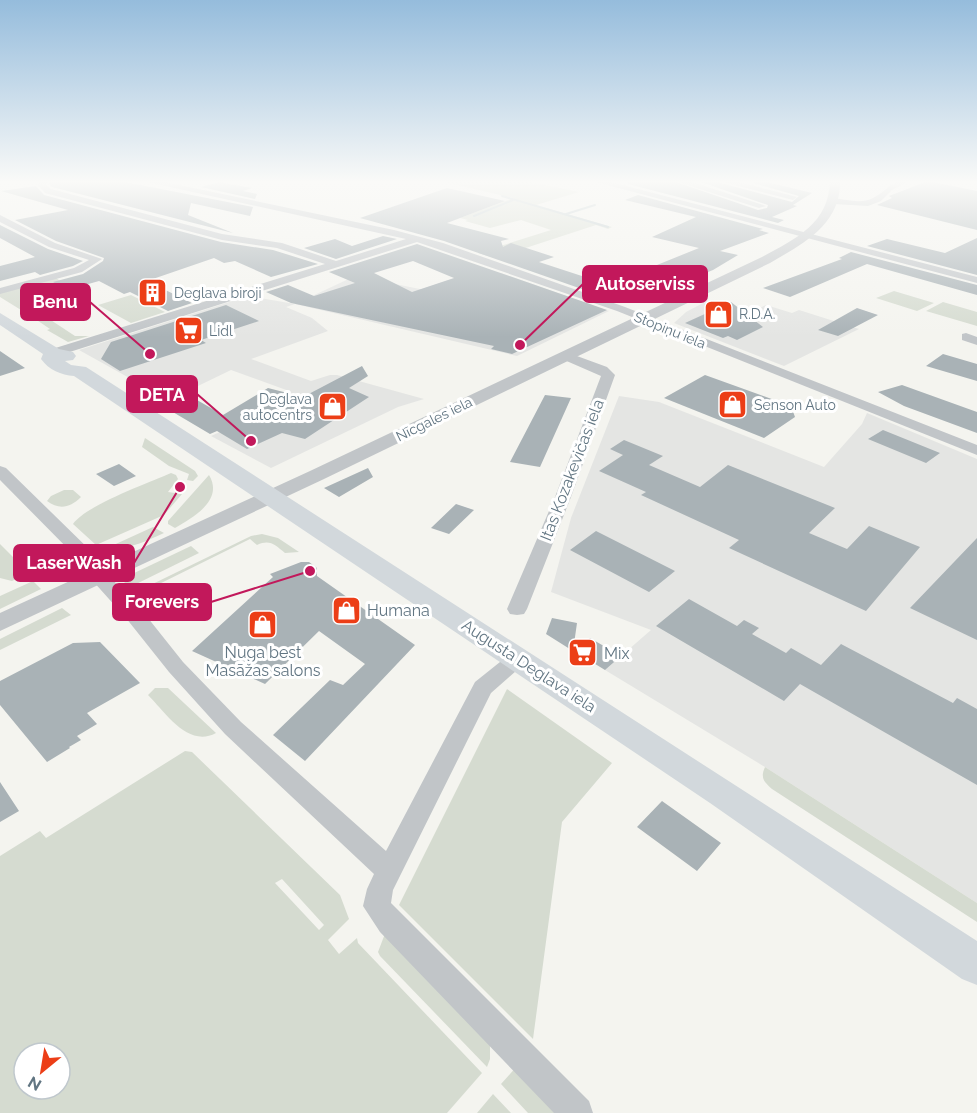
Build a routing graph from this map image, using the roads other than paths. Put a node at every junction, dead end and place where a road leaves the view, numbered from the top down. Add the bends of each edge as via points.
1 (28, 233) edge
2 (207, 233) edge
3 (394, 233) edge
4 (798, 233) edge
5 (808, 233) edge
6 (806, 235) junction
7 (418, 238) junction
8 (335, 264) junction
9 (977, 280) edge
10 (0, 291) edge
11 (0, 318) edge
12 (643, 319) junction
13 (52, 353) junction
14 (566, 356) junction
15 (977, 450) edge
16 (0, 471) edge
17 (269, 497) junction
18 (99, 576) junction
19 (517, 609) dead end
20 (0, 623) edge
21 (517, 658) junction
22 (389, 872) junction
23 (977, 965) edge
24 (577, 1113) edge

1 - 10 street via 97,259 78,270
2 - 8 street via 279,245
3 - 7 street, Stopiņu iela
4 - 6 street
5 - 6 street, Nīcgales iela
6 - 9 street
6 - 12 street, Nīcgales iela via 766,260
7 - 8 street
7 - 12 street, Stopiņu iela
8 - 13 street
11 - 13 main road, Augusta Deglava iela
12 - 14 street, Nīcgales iela
12 - 15 street, Stopiņu iela
13 - 17 main road, Augusta Deglava iela via 50,359 62,367 79,370
14 - 17 street, Nīcgales iela
14 - 19 street, Itas Kozakevičas iela via 608,375
16 - 18 street via 90,560
17 - 18 street, Nīcgales iela
17 - 21 main road, Augusta Deglava iela
18 - 20 street, Nīcgales iela
18 - 22 street via 176,668 233,728
21 - 22 street via 483,688
21 - 23 main road, Augusta Deglava iela
22 - 24 street via 377,906 390,923

